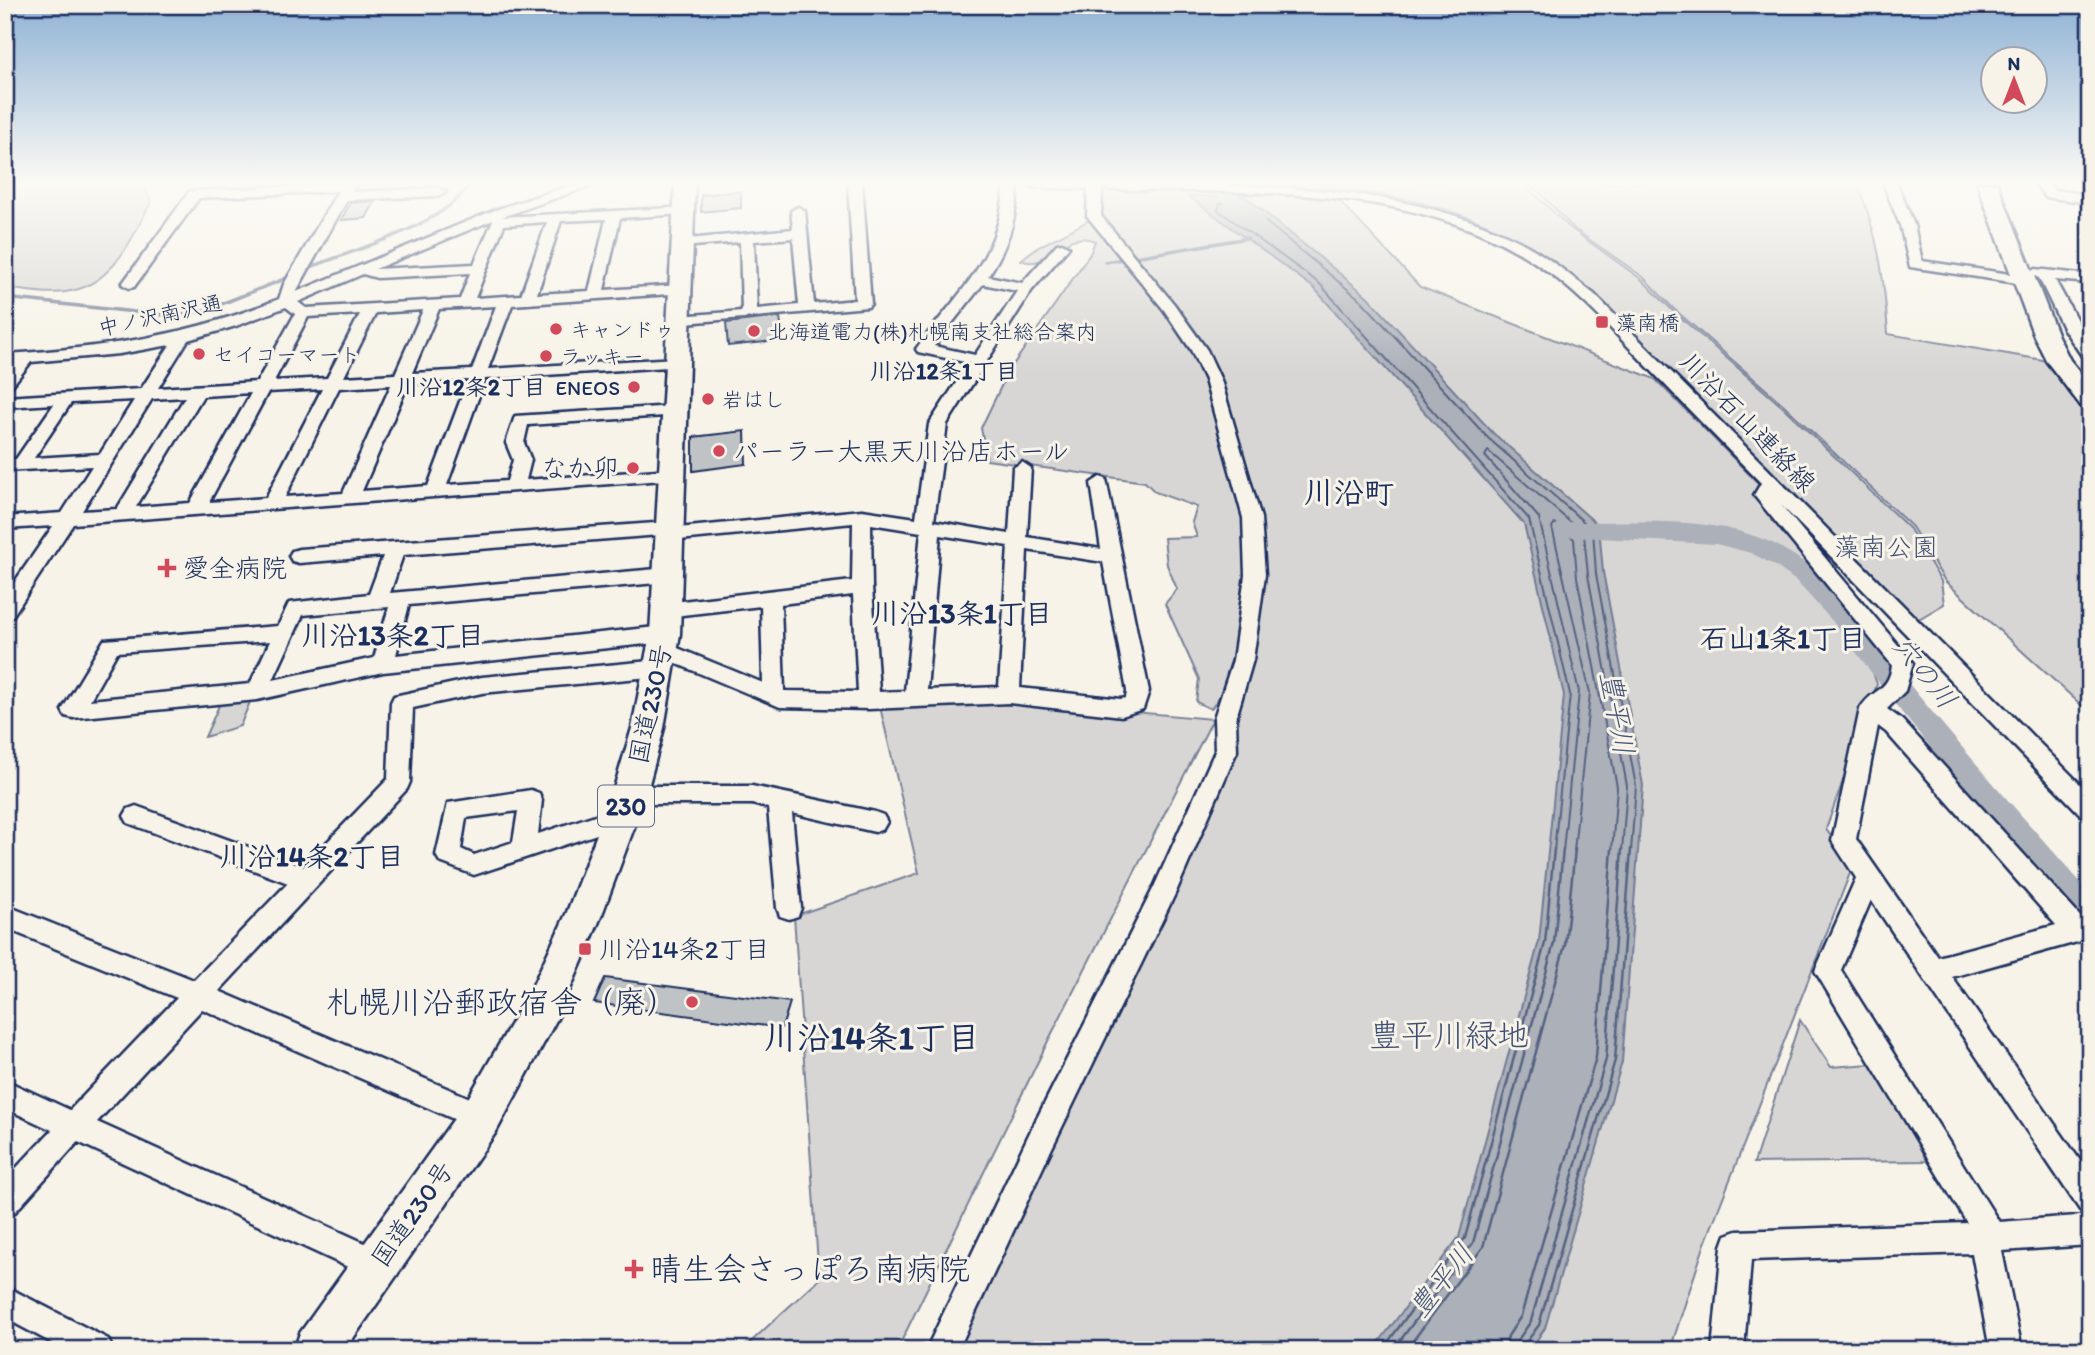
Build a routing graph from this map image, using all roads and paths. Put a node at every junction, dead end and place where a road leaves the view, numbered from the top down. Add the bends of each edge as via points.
1 (157, 246) edge
2 (313, 246) edge
3 (415, 246) edge
4 (488, 246) edge
5 (546, 246) edge
6 (607, 246) edge
7 (682, 246) edge
8 (747, 246) edge
9 (800, 246) edge
10 (859, 246) edge
11 (998, 246) edge
12 (1119, 246) edge
13 (1517, 246) edge
14 (1911, 246) edge
15 (2017, 246) edge
16 (1062, 247) dead end
17 (479, 268) junction
18 (362, 269) junction
19 (2031, 275) junction
20 (978, 279) junction
21 (2090, 279) edge
22 (129, 284) dead end
23 (1026, 288) junction
24 (595, 296) junction
25 (286, 300) junction
26 (527, 301) junction
27 (505, 302) junction
28 (465, 304) junction
29 (433, 306) junction
30 (680, 306) junction
31 (370, 309) junction
32 (807, 309) junction
33 (303, 313) junction
34 (750, 314) junction
35 (183, 336) junction
36 (2090, 356) edge
37 (26, 358) junction
38 (5, 359) edge
39 (980, 361) junction
40 (677, 363) junction
41 (477, 375) junction
42 (402, 379) junction
43 (5, 383) edge
44 (332, 383) junction
45 (262, 387) junction
46 (197, 391) junction
47 (147, 394) junction
48 (66, 399) junction
49 (2090, 401) edge
50 (5, 402) edge
51 (674, 411) junction
52 (106, 459) junction
53 (13, 465) edge
54 (1022, 468) dead end
55 (671, 475) junction
56 (1100, 483) dead end
57 (1770, 483) junction
58 (515, 486) junction
59 (435, 492) junction
60 (350, 498) junction
61 (272, 504) junction
62 (196, 509) junction
63 (123, 514) junction
64 (862, 516) junction
65 (68, 518) junction
66 (5, 523) edge
67 (927, 527) junction
68 (669, 532) junction
69 (1020, 542) junction
70 (395, 549) junction
71 (299, 556) dead end
72 (1112, 557) junction
73 (667, 575) junction
74 (29, 578) junction
75 (5, 580) edge
76 (862, 587) junction
77 (771, 598) junction
78 (401, 599) junction
79 (377, 601) junction
80 (5, 612) edge
81 (283, 633) junction
82 (663, 640) junction
83 (383, 664) junction
84 (257, 692) junction
85 (1009, 695) junction
86 (774, 697) junction
87 (915, 700) junction
88 (869, 701) junction
89 (1871, 709) junction
90 (779, 801) junction
91 (626, 805) junction
92 (2090, 809) edge
93 (136, 816) dead end
94 (875, 822) dead end
95 (524, 848) dead end
96 (1869, 876) junction
97 (307, 879) junction
98 (789, 908) dead end
99 (5, 916) edge
100 (1935, 970) junction
101 (198, 994) junction
102 (5, 1094) edge
103 (481, 1117) junction
104 (73, 1127) junction
105 (2090, 1200) edge
106 (5, 1202) edge
107 (2090, 1230) edge
108 (1992, 1237) junction
109 (376, 1264) junction
110 (5, 1301) edge
111 (97, 1350) edge
112 (317, 1350) edge
113 (942, 1350) edge
114 (1728, 1350) edge
115 (2007, 1350) edge

1 - 22 street
2 - 25 street
3 - 18 street, 中ノ沢南沢通
4 - 17 street
5 - 26 street
6 - 24 street
7 - 30 highway, 国道230号 / 230
8 - 34 street
9 - 32 street
10 - 32 street via 863,304
11 - 20 street
12 - 113 street via 1169,307 1213,380 1252,518 1255,575 1242,660 1225,718 1226,751 1164,892
13 - 57 street, 川沿石山連絡線 via 1552,266 1589,297
14 - 19 street via 1915,264
15 - 19 highway
16 - 23 street
17 - 18 street via 377,274
17 - 28 street
18 - 25 street, 中ノ沢南沢通
19 - 21 street
19 - 36 street
19 - 49 highway via 2059,362
20 - 23 street
20 - 39 street via 924,349
23 - 39 street
24 - 26 street
24 - 30 street
25 - 33 street
25 - 35 street, 中ノ沢南沢通
26 - 27 street
27 - 28 street
27 - 41 street
28 - 29 street
29 - 31 street
29 - 42 street
30 - 34 street
30 - 40 highway, 国道230号 / 230
31 - 33 street
31 - 44 street
32 - 34 street
33 - 45 street
35 - 37 street, 中ノ沢南沢通 via 123,348
35 - 47 street
37 - 38 street, 中ノ沢南沢通
37 - 43 street
39 - 67 street via 938,424
40 - 41 street
40 - 51 highway, 国道230号 / 230
41 - 42 street
41 - 59 street
42 - 44 street
42 - 60 street
44 - 45 street
44 - 61 street
45 - 46 street
45 - 62 street
46 - 47 street
46 - 63 street
47 - 48 street
47 - 52 street
48 - 50 street
48 - 53 street
51 - 55 highway, 国道230号 / 230
51 - 58 street via 521,420 515,443 522,460
52 - 53 street
52 - 65 street
54 - 69 street
55 - 58 street
55 - 68 highway, 国道230号 / 230
56 - 72 street
57 - 89 street via 1763,495 1903,663 1902,680
57 - 92 street, 川沿石山連絡線
58 - 59 street
59 - 60 street
60 - 61 street
61 - 62 street
62 - 63 street
63 - 65 street
64 - 67 street
64 - 68 street
64 - 76 street
65 - 66 street
65 - 74 street
67 - 69 street
67 - 87 street
68 - 70 street
68 - 73 highway, 国道230号 / 230
69 - 72 street
69 - 85 street
70 - 71 street
70 - 79 street
72 - 85 street via 1138,691 1135,704 1122,708
73 - 78 street
73 - 82 highway, 国道230号 / 230
74 - 75 street
74 - 80 street
76 - 77 street
76 - 88 street
77 - 82 street
77 - 86 street
78 - 79 street
78 - 83 street
79 - 81 street via 296,608
81 - 84 street
81 - 84 street via 111,645 73,710
82 - 83 street
82 - 86 street
82 - 91 highway, 国道230号 / 230 via 648,728
82 - 97 street via 402,702 399,782
83 - 84 street
85 - 87 street
86 - 88 street
87 - 88 street
89 - 96 street via 1844,841
89 - 100 street via 1894,726 2077,931
90 - 91 street via 752,795
90 - 94 street
90 - 98 street
91 - 95 street
91 - 103 highway, 国道230号 / 230 via 546,1000
93 - 97 street
96 - 100 street
96 - 108 street via 1828,971
97 - 101 street
99 - 101 street
100 - 105 street
101 - 103 street
101 - 104 street
102 - 104 street
103 - 109 highway, 国道230号 / 230
104 - 106 street
104 - 109 street
107 - 108 street
108 - 114 street via 1737,1246
108 - 115 street via 1986,1254
109 - 112 highway, 国道230号 / 230
110 - 111 street

